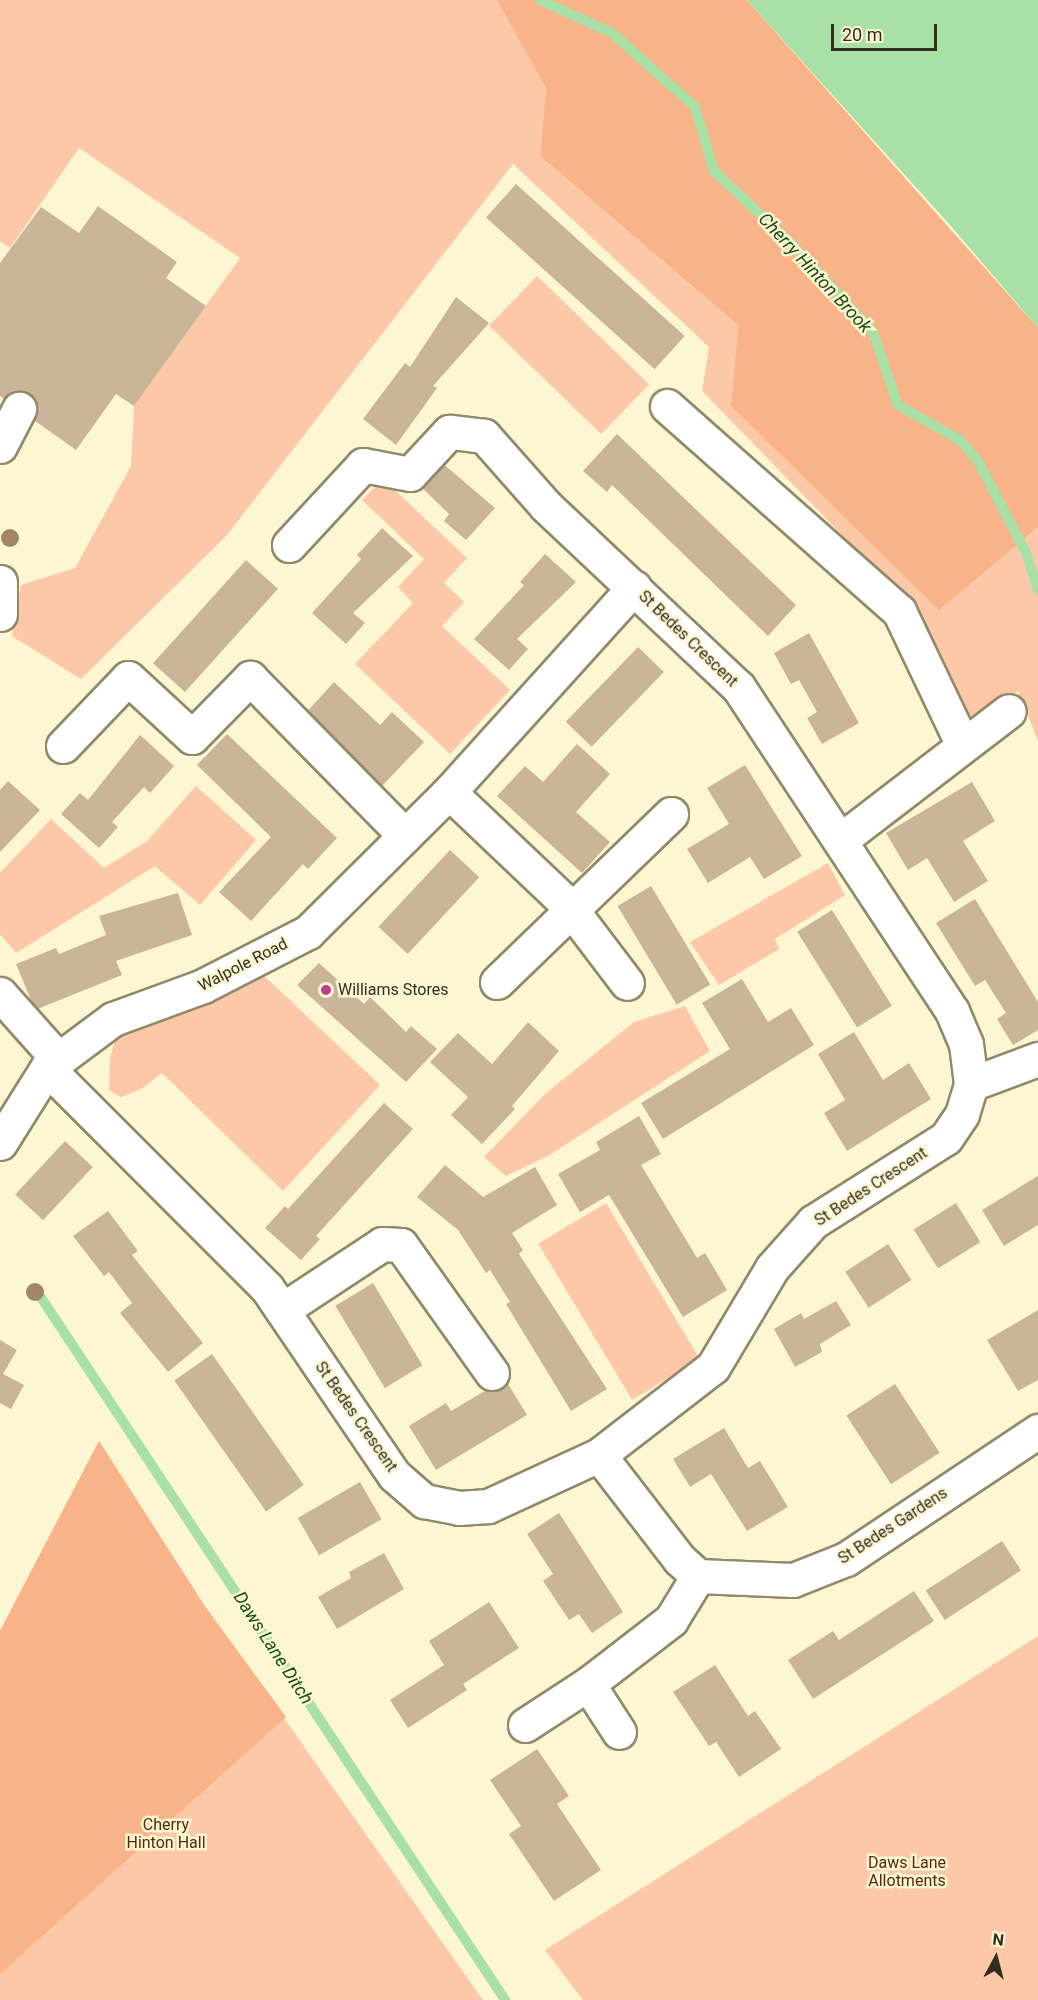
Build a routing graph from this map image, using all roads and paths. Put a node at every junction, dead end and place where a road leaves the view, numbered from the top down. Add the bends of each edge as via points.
1 (667, 406) dead end
2 (19, 409) dead end
3 (0, 446) edge
4 (289, 545) dead end
5 (0, 582) edge
6 (634, 587) junction
7 (0, 614) edge
8 (1009, 711) dead end
9 (963, 745) junction
10 (63, 746) dead end
11 (448, 792) junction
12 (671, 814) dead end
13 (405, 836) junction
14 (842, 839) junction
15 (572, 910) junction
16 (497, 982) dead end
17 (627, 983) dead end
18 (0, 993) edge
19 (1038, 1059) edge
20 (52, 1063) junction
21 (971, 1084) junction
22 (0, 1143) edge
23 (282, 1310) junction
24 (492, 1373) dead end
25 (1038, 1431) edge
26 (599, 1455) junction
27 (698, 1576) junction
28 (588, 1684) junction
29 (525, 1725) dead end
30 (619, 1732) dead end

1 - 9 street via 899,611
2 - 3 street
4 - 6 street, St Bedes Crescent via 363,465 410,474 449,432 484,436 546,506
5 - 7 street
6 - 11 street, Walpole Road
6 - 14 street, St Bedes Crescent via 738,687
8 - 9 street
9 - 14 street
10 - 13 street via 128,678 192,737 250,678
11 - 13 street, Walpole Road
11 - 15 street
12 - 15 street
13 - 20 street, Walpole Road via 308,932 203,986 112,1019
14 - 21 street, St Bedes Crescent via 952,1011 966,1044
15 - 16 street
15 - 17 street
18 - 20 street
19 - 21 street
20 - 22 street, Walpole Road
20 - 23 street, St Bedes Crescent via 267,1288
21 - 26 street, St Bedes Crescent via 963,1114 946,1138 813,1222 772,1268 713,1367
23 - 24 street via 382,1244 401,1245
23 - 26 street, St Bedes Crescent via 394,1475 424,1501 459,1508 488,1506
25 - 27 street, St Bedes Gardens via 846,1559 793,1580
26 - 27 street via 679,1559
27 - 28 street via 671,1620
28 - 29 street
28 - 30 street

